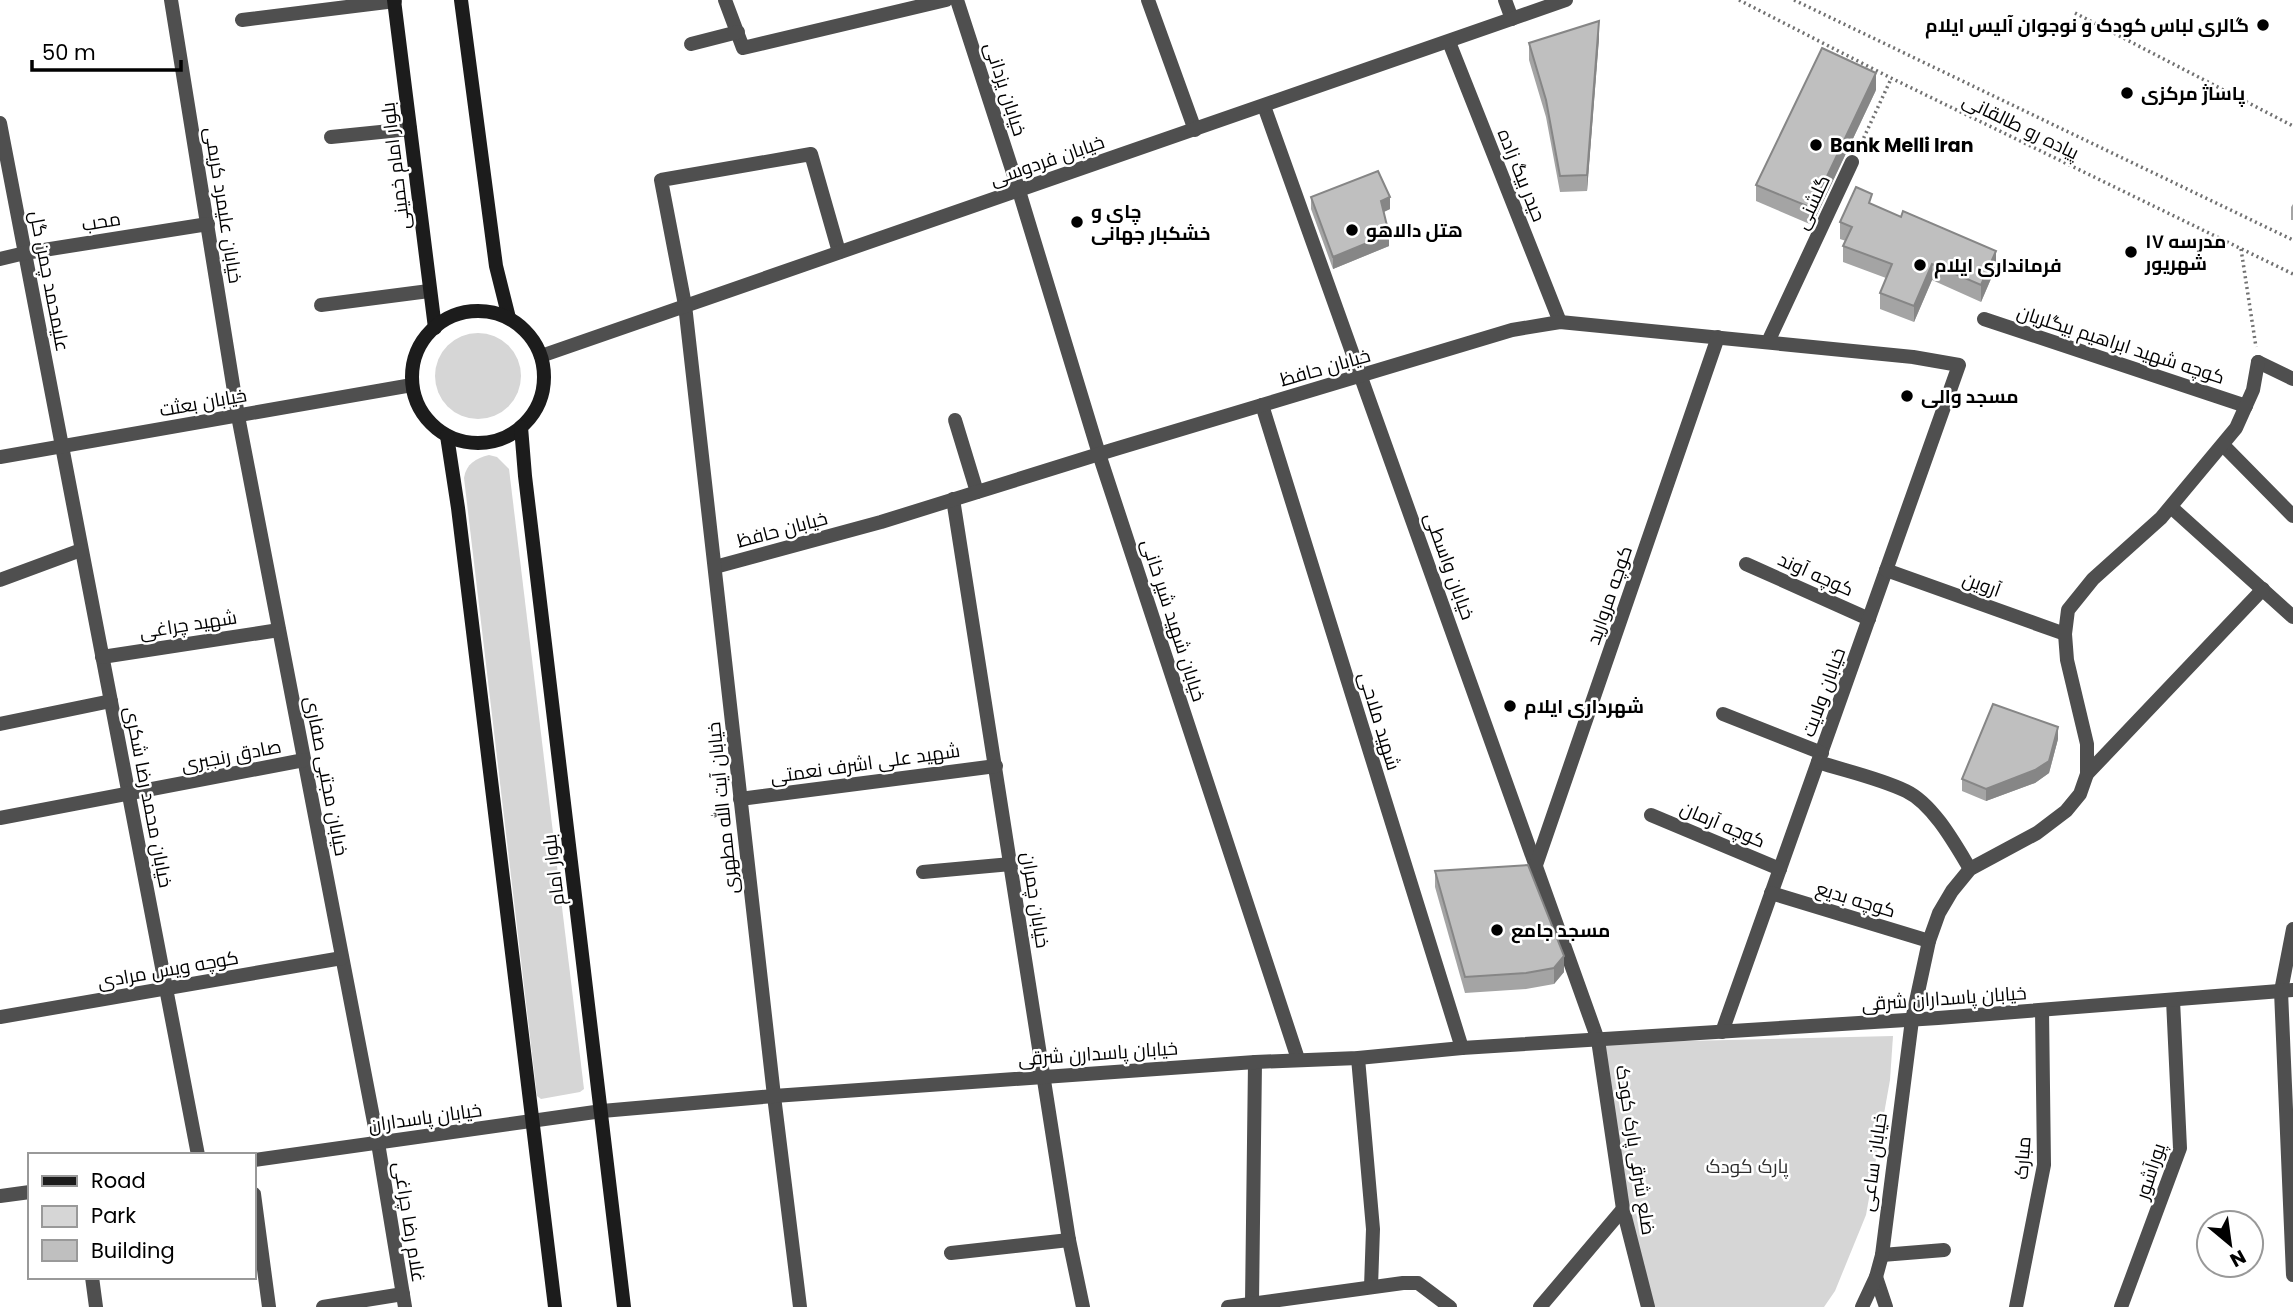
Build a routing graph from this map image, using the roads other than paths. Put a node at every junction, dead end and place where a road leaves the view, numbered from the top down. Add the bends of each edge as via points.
1 (172, 0) edge
2 (395, 0) edge
3 (461, 0) edge
4 (725, 0) edge
5 (946, 0) edge
6 (957, 0) edge
7 (1148, 0) edge
8 (1505, 0) edge
9 (1566, 0) edge
10 (1512, 19) junction
11 (242, 20) dead end
12 (737, 32) junction
13 (1449, 42) junction
14 (691, 44) dead end
15 (1264, 106) junction
16 (0, 123) edge
17 (410, 129) junction
18 (1195, 130) junction
19 (331, 137) dead end
20 (1852, 162) road end
21 (1019, 191) junction
22 (208, 224) junction
23 (839, 252) junction
24 (25, 253) junction
25 (0, 259) edge
26 (429, 290) junction
27 (321, 305) dead end
28 (685, 305) junction
29 (509, 318) junction
30 (1984, 319) dead end
31 (1560, 322) junction
32 (435, 328) junction
33 (1718, 337) junction
34 (1768, 342) junction
35 (541, 356) junction
36 (1959, 365) joint
37 (1361, 376) junction
38 (2293, 379) edge
39 (412, 385) junction
40 (1262, 405) junction
41 (2246, 406) junction
42 (238, 416) junction
43 (955, 420) dead end
44 (521, 427) junction
45 (447, 436) junction
46 (2223, 445) junction
47 (62, 446) junction
48 (1099, 454) junction
49 (0, 457) edge
50 (977, 492) junction
51 (953, 499) junction
52 (2171, 507) junction
53 (2293, 516) edge
54 (82, 550) junction
55 (1746, 564) dead end
56 (715, 566) junction
57 (1886, 570) junction
58 (0, 580) edge
59 (2263, 589) junction
60 (2293, 617) edge
61 (1869, 619) junction
62 (279, 630) junction
63 (2064, 635) junction
64 (102, 657) junction
65 (111, 701) junction
66 (1723, 714) dead end
67 (0, 724) edge
68 (1820, 757) junction
69 (304, 761) junction
70 (996, 766) junction
71 (2087, 774) junction
72 (128, 793) junction
73 (740, 799) junction
74 (1651, 815) dead end
75 (0, 818) edge
76 (1011, 864) junction
77 (1536, 865) junction
78 (1780, 869) junction
79 (1970, 869) junction
80 (923, 873) dead end
81 (1771, 893) junction
82 (2293, 929) edge
83 (1929, 941) junction
84 (342, 958) junction
85 (166, 989) junction
86 (2287, 991) edge
87 (2173, 1000) junction
88 (2042, 1010) junction
89 (0, 1017) edge
90 (1912, 1020) junction
91 (1722, 1032) junction
92 (1598, 1040) junction
93 (1462, 1048) junction
94 (1358, 1058) junction
95 (1298, 1059) junction
96 (1255, 1062) junction
97 (1045, 1077) junction
98 (774, 1096) junction
99 (601, 1111) junction
100 (533, 1120) junction
101 (378, 1143) junction
102 (198, 1153) edge
103 (256, 1160) edge
104 (28, 1192) edge
105 (0, 1196) edge
106 (1623, 1209) junction
107 (256, 1210) edge
108 (1069, 1240) junction
109 (1944, 1250) dead end
110 (951, 1253) dead end
111 (1882, 1255) junction
112 (2293, 1275) edge
113 (1876, 1277) junction
114 (92, 1279) edge
115 (1371, 1287) junction
116 (404, 1301) edge
117 (1252, 1303) junction
118 (96, 1307) edge
119 (268, 1307) edge
120 (323, 1307) edge
121 (555, 1307) edge
122 (624, 1307) edge
123 (800, 1307) edge
124 (1083, 1307) edge
125 (1228, 1307) edge
126 (1450, 1307) edge
127 (1540, 1307) edge
128 (1647, 1307) edge
129 (1862, 1307) edge
130 (1886, 1307) edge
131 (2016, 1307) edge
132 (2121, 1307) edge

1 - 22 street, خیابان علیمرد کریمی
2 - 11 street
2 - 17 main road, بلوار امام خمینی
3 - 29 main road via 496,266
4 - 12 street
5 - 12 street via 743,48
6 - 21 street, خیابان یزدانی
7 - 18 street
8 - 10 street
9 - 10 street, خیابان فردوسی
10 - 13 street, خیابان فردوسی
12 - 14 street
13 - 15 street, خیابان فردوسی
13 - 31 street, حیدر بیگ زاده
15 - 18 street, خیابان فردوسی
15 - 37 street, خیابان واسطی
16 - 24 street, علیمحمد چمن گل
17 - 19 street
17 - 26 main road, بلوار امام خمینی
18 - 21 street, خیابان فردوسی
20 - 34 street, گلشنی
21 - 23 street, خیابان فردوسی
21 - 48 street, خیابان شهید شیر خانی
22 - 24 street, محب
22 - 42 street, خیابان علیمرد کریمی
23 - 28 street, خیابان فردوسی
23 - 28 street, خیابان آیت الله مطهری via 811,154 661,180
24 - 25 street, محب
24 - 47 street, علیمحمد چمن گل
26 - 27 street
26 - 32 main road, بلوار امام خمینی
28 - 35 street, خیابان فردوسی
28 - 56 street, خیابان آیت الله مطهری
29 - 32 main road via 471,312
29 - 35 main road via 525,330
30 - 41 street, کوچه شهید ابراهیم بیگلریان
31 - 33 street, خیابان حافظ
31 - 37 street, خیابان حافظ via 1512,330
32 - 39 main road via 421,344
33 - 34 street, خیابان حافظ
33 - 77 street, کوچه مروارید
34 - 36 street, خیابان حافظ
35 - 44 main road via 545,381 541,398
36 - 57 street, خیابان ولایت
37 - 40 street, خیابان حافظ
37 - 77 street, خیابان واسطی
38 - 41 street via 2258,362
39 - 42 street, خیابان بعثت
39 - 45 main road via 430,423
40 - 48 street, خیابان حافظ
40 - 93 street, شهید ملاحی
41 - 46 street
42 - 47 street, خیابان بعثت
42 - 62 street, خیابان مجتبی صفاری
43 - 50 street
44 - 45 main road via 505,438 485,443
44 - 99 main road, بلوار امام
45 - 100 main road
46 - 52 street
46 - 53 street
47 - 49 street, خیابان بعثت
47 - 54 street, خیابان محمد رضا شکری
48 - 50 street, خیابان حافظ
48 - 95 street, خیابان شهید شیر خانی
50 - 51 street, خیابان حافظ
51 - 56 street, خیابان حافظ
51 - 70 street, خیابان چمران
52 - 59 street
52 - 63 street via 2092,579 2068,610
54 - 58 street
54 - 64 street, خیابان محمد رضا شکری
55 - 61 street, کوچه آوند
56 - 73 street, خیابان آیت الله مطهری
57 - 61 street, خیابان ولایت
57 - 63 street, آروین
59 - 60 street
59 - 71 street
61 - 68 street, خیابان ولایت
62 - 64 street, شهید چراغی
62 - 69 street, خیابان مجتبی صفاری
63 - 71 street via 2087,744
64 - 65 street, خیابان محمد رضا شکری
65 - 67 street
65 - 72 street, خیابان محمد رضا شکری
66 - 68 street
68 - 78 street, خیابان ولایت
68 - 79 street via 1908,792 1942,827
69 - 72 street, صادق رنجبری
69 - 84 street, خیابان مجتبی صفاری
70 - 73 street, شهید علی اشرف نعمتی
70 - 76 street, خیابان چمران
71 - 79 street via 2080,794 2066,811 2037,834
72 - 75 street, صادق رنجبری
72 - 85 street, خیابان محمد رضا شکری
73 - 98 street, خیابان آیت الله مطهری
74 - 78 street, کوچه آرمان
76 - 80 street
76 - 97 street, خیابان چمران
77 - 92 street, خیابان واسطی
78 - 81 street, خیابان ولایت
79 - 83 street, خیابان ساعی via 1939,913
81 - 83 street, کوچه بدیع
81 - 91 street, خیابان ولایت
82 - 86 street
83 - 90 street, خیابان ساعی
84 - 85 street, کوچه ویس مرادی
84 - 101 street, خیابان مجتبی صفاری
85 - 89 street, کوچه ویس مرادی
85 - 102 street, خیابان محمد رضا شکری
86 - 87 street, خیابان پاسداران شرقی
86 - 112 street
87 - 88 street, خیابان پاسداران شرقی
87 - 132 street, پورآشور via 2180,1149
88 - 90 street, خیابان پاسداران شرقی
88 - 131 street, مبارک via 2044,1165
90 - 91 street, خیابان پاسداران شرقی
90 - 111 street, خیابان ساعی
91 - 92 street, خیابان پاسداران شرقی
92 - 93 street, خیابان پاسدارن شرقی
92 - 106 street, ضلع شرقی پارک کودک
93 - 94 street, خیابان پاسدارن شرقی
94 - 95 street, خیابان پاسدارن شرقی
94 - 115 street via 1373,1229
95 - 96 street, خیابان پاسدارن شرقی
96 - 97 street, خیابان پاسدارن شرقی
96 - 117 street
97 - 98 street, خیابان پاسدارن شرقی
97 - 108 street, خیابان چمران
98 - 99 street, خیابان پاسدارن شرقی
98 - 123 street, خیابان آیت الله مطهری
99 - 100 street, خیابان پاسداران
99 - 122 main road, بلوار امام
100 - 101 street, خیابان پاسداران
100 - 121 main road
101 - 103 street, خیابان پاسداران
101 - 116 street, غلام رضا چراغی
104 - 105 street
106 - 127 street
106 - 128 street, ضلع شرقی پارک کودک
107 - 119 street
108 - 110 street
108 - 124 street, خیابان چمران
109 - 111 street
111 - 113 street, خیابان ساعی
113 - 129 street, خیابان ساعی
113 - 130 street
114 - 118 street
115 - 117 street
115 - 126 street via 1418,1283
116 - 120 street
117 - 125 street

